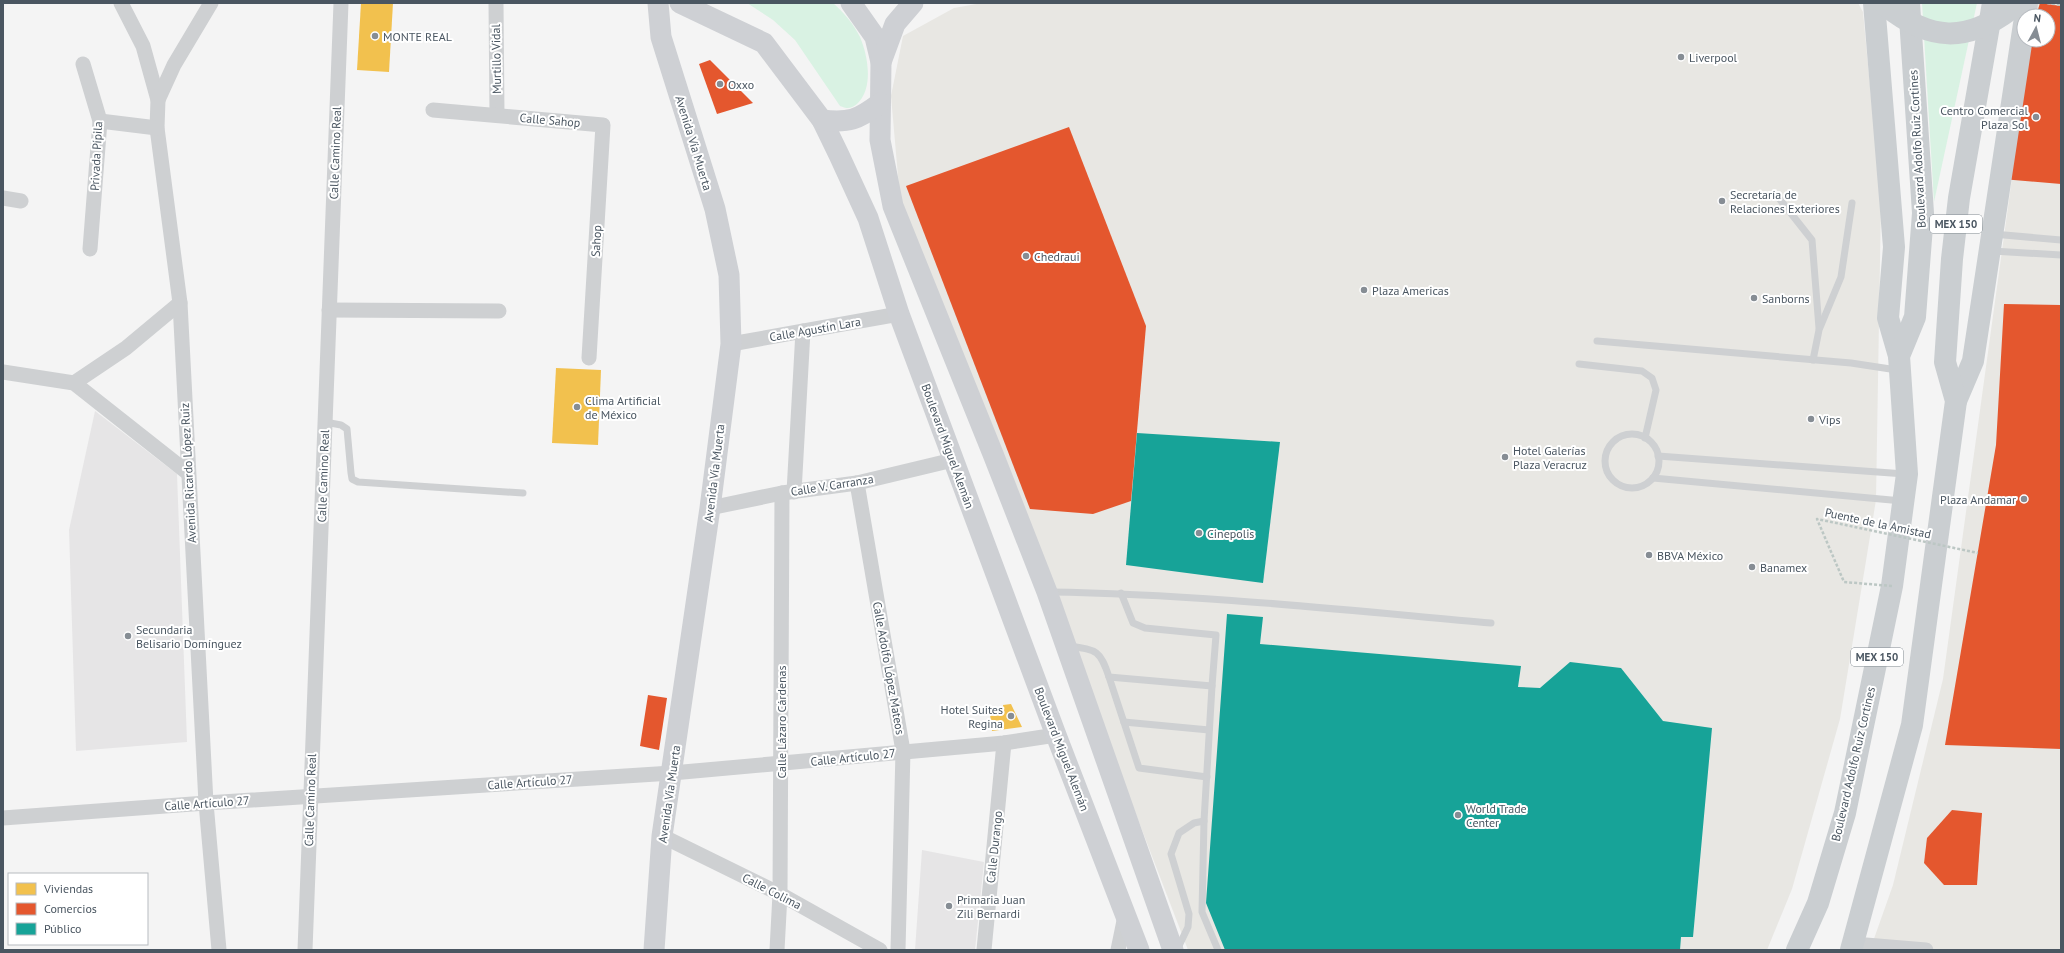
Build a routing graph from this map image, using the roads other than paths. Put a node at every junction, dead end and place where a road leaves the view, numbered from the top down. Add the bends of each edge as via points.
1 (121, 3) edge
2 (211, 3) edge
3 (341, 3) edge
4 (496, 3) edge
5 (658, 3) edge
6 (680, 3) edge
7 (851, 3) edge
8 (913, 3) edge
9 (1910, 3) edge
10 (1881, 4) edge
11 (2016, 10) edge
12 (880, 62) junction
13 (82, 64) dead end
14 (158, 100) junction
15 (880, 103) junction
16 (433, 110) dead end
17 (496, 116) junction
18 (822, 120) junction
19 (100, 121) junction
20 (603, 125) joint
21 (157, 128) junction
22 (1778, 197) dead end
23 (3, 198) edge
24 (21, 201) dead end
25 (1852, 202) dead end
26 (2061, 240) edge
27 (1990, 243) junction
28 (90, 249) dead end
29 (2061, 255) edge
30 (180, 303) junction
31 (329, 310) junction
32 (499, 312) dead end
33 (899, 314) junction
34 (1819, 330) junction
35 (803, 331) junction
36 (1597, 341) dead end
37 (731, 344) junction
38 (589, 358) dead end
39 (1814, 360) junction
40 (1900, 363) junction
41 (1579, 364) dead end
42 (3, 372) edge
43 (74, 384) junction
44 (1956, 401) junction
45 (325, 422) junction
46 (1645, 438) junction
47 (1658, 456) junction
48 (953, 460) junction
49 (188, 473) junction
50 (1908, 474) junction
51 (1653, 478) junction
52 (857, 483) junction
53 (788, 492) junction
54 (522, 493) dead end
55 (1904, 501) junction
56 (710, 508) junction
57 (1047, 592) junction
58 (1121, 593) junction
59 (1491, 623) dead end
60 (1065, 645) junction
61 (1109, 677) junction
62 (1212, 686) junction
63 (1124, 722) junction
64 (1209, 730) junction
65 (1056, 735) junction
66 (1004, 743) junction
67 (903, 751) junction
68 (781, 764) junction
69 (672, 773) junction
70 (1207, 777) junction
71 (310, 797) junction
72 (206, 803) junction
73 (3, 818) edge
74 (1204, 821) junction
75 (662, 836) junction
76 (780, 894) junction
77 (1125, 916) junction
78 (1853, 947) edge
79 (219, 950) edge
80 (305, 950) edge
81 (654, 950) edge
82 (777, 950) edge
83 (880, 950) edge
84 (898, 950) edge
85 (984, 950) edge
86 (1118, 950) edge
87 (1139, 950) edge
88 (1173, 950) edge
89 (1177, 950) edge
90 (1218, 950) edge
91 (1797, 950) edge
92 (1926, 950) edge

1 - 14 street, Avenida Ricardo López Ruiz via 143,46
2 - 14 street via 174,64
3 - 31 street, Calle Camino Real
4 - 17 street, Murtillo Vidal
5 - 37 main road, Avenida Vía Muerta via 661,37 715,209 729,275
6 - 18 main road, Boulevard Miguel Alemán via 764,43
7 - 12 main road via 875,37
8 - 12 main road via 895,24
9 - 40 main road, Boulevard Adolfo Ruiz Cortines / MEX 150 via 1922,213 1915,317
10 - 11 main road, bridge via 1904,20 1925,30 1948,34 1971,31 1993,23
10 - 40 main road via 1894,247 1888,318
11 - 27 main road
11 - 44 main road, MEX 150 via 1985,46 1959,198 1945,362
12 - 15 main road
13 - 19 street, Privada Pípila
14 - 21 street, Avenida Ricardo López Ruiz
15 - 18 main road via 853,120
15 - 57 main road via 880,140 893,206
16 - 17 street, Calle Sahop
17 - 20 street, Calle Sahop
18 - 33 main road, Boulevard Miguel Alemán via 868,218
19 - 21 street
19 - 28 street, Privada Pípila
20 - 38 street, Sahop
21 - 30 street, Avenida Ricardo López Ruiz
22 - 34 lane via 1812,240
23 - 24 street
25 - 34 lane via 1841,276
26 - 27 lane
27 - 29 lane
27 - 44 main road via 1973,361
30 - 43 street via 126,348
30 - 49 street, Avenida Ricardo López Ruiz
31 - 32 street
31 - 45 street, Calle Camino Real
33 - 35 street, Calle Agustín Lara
33 - 48 main road, Boulevard Miguel Alemán
34 - 39 lane
35 - 37 street, Calle Agustín Lara
35 - 53 street, Calle Lázaro Cárdenas
36 - 39 lane
37 - 56 main road, Avenida Vía Muerta
39 - 40 lane
40 - 50 main road, Boulevard Adolfo Ruiz Cortines / MEX 150
41 - 46 lane via 1642,371 1652,378 1656,390
42 - 43 street
43 - 49 street
44 - 78 main road, MEX 150 via 1912,725
45 - 54 lane via 347,429 350,473 352,479 358,482
45 - 71 street, Calle Camino Real
46 - 47 lane
46 - 51 lane via 1630,435 1616,440 1607,452 1605,466 1612,480 1625,487 1641,487
47 - 50 lane
47 - 51 lane via 1659,464
48 - 52 street, Calle V. Carranza
48 - 65 main road, Boulevard Miguel Alemán
49 - 72 street, Avenida Ricardo López Ruiz
50 - 55 main road, Boulevard Adolfo Ruiz Cortines / MEX 150
51 - 55 lane
52 - 53 street, Calle V. Carranza
52 - 67 street, Calle Adolfo López Mateos
53 - 56 street, Calle V. Carranza
53 - 68 street, Calle Lázaro Cárdenas
55 - 91 main road, Boulevard Adolfo Ruiz Cortines / MEX 150 via 1892,586 1845,813 1818,903
56 - 69 main road, Avenida Vía Muerta
57 - 58 lane
57 - 60 main road
58 - 59 lane
58 - 62 lane via 1133,623 1139,626 1216,635
60 - 61 lane via 1092,650 1103,659
60 - 88 main road
61 - 62 lane
61 - 63 lane
62 - 64 lane
63 - 64 lane
63 - 70 lane via 1139,768
64 - 70 lane
65 - 66 street, Calle Artículo 27
65 - 77 main road, Boulevard Miguel Alemán
66 - 67 street, Calle Artículo 27
66 - 85 street, Calle Durango
67 - 68 street, Calle Artículo 27
67 - 84 street, Calle Adolfo López Mateos
68 - 69 street, Calle Artículo 27
68 - 76 street, Calle Lázaro Cárdenas
69 - 71 street, Calle Artículo 27
69 - 75 main road, Avenida Vía Muerta
70 - 74 lane
71 - 72 street, Calle Artículo 27
71 - 80 street, Calle Camino Real
72 - 73 street, Calle Artículo 27
72 - 79 street, Avenida Ricardo López Ruiz
74 - 89 lane via 1194,823 1179,833 1171,854 1189,914 1188,927
74 - 90 lane via 1202,912
75 - 76 street, Calle Colima
75 - 81 main road, Avenida Vía Muerta
76 - 82 street, Calle Lázaro Cárdenas
76 - 83 street, Calle Colima
77 - 86 street
77 - 87 main road, Boulevard Miguel Alemán
78 - 92 street

